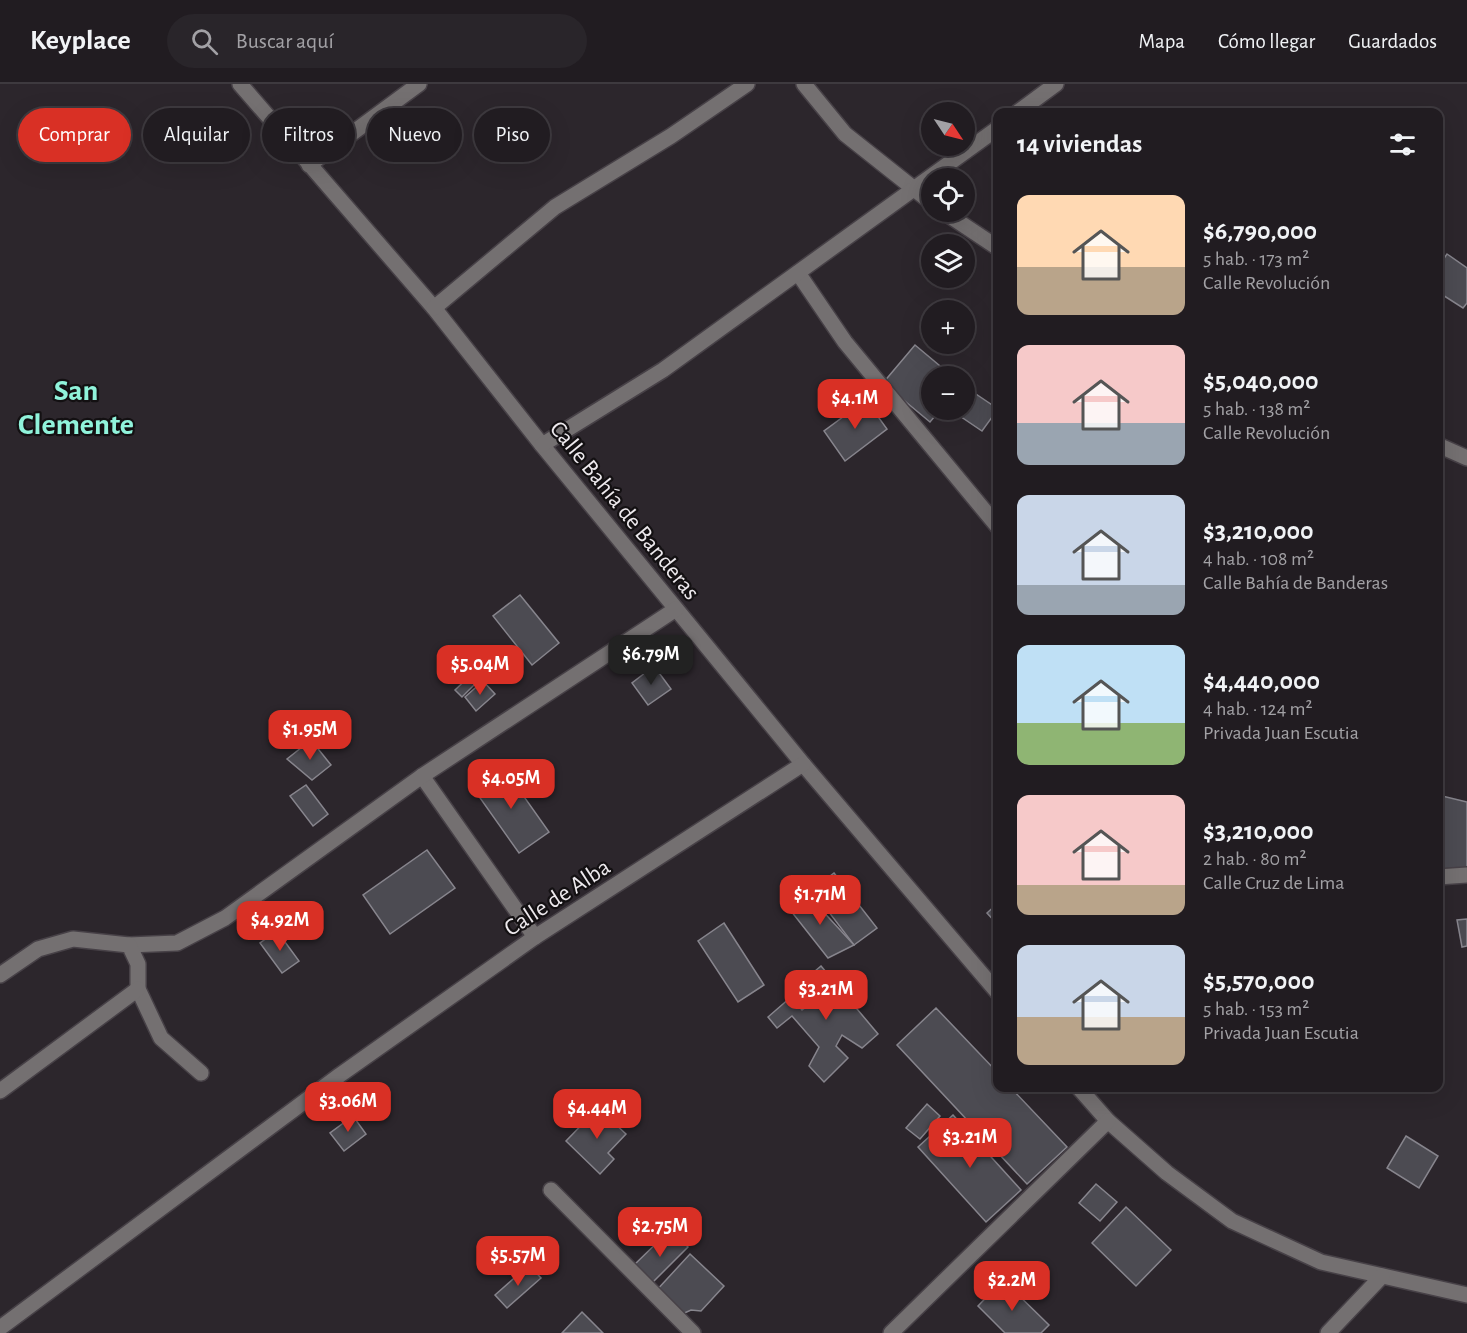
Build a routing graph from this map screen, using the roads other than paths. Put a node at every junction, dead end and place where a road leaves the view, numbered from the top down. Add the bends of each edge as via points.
1 (240, 84) edge
2 (419, 84) edge
3 (747, 84) edge
4 (804, 84) edge
5 (1056, 84) edge
6 (1023, 108) edge
7 (993, 132) edge
8 (309, 165) junction
9 (914, 191) junction
10 (921, 196) edge
11 (959, 222) edge
12 (992, 245) edge
13 (798, 273) junction
14 (434, 308) junction
15 (542, 445) junction
16 (1443, 447) edge
17 (1467, 458) edge
18 (993, 520) edge
19 (676, 609) junction
20 (804, 764) junction
21 (422, 776) junction
22 (1467, 875) edge
23 (1443, 877) edge
24 (535, 937) junction
25 (129, 945) junction
26 (0, 975) edge
27 (993, 987) edge
28 (138, 988) junction
29 (201, 1073) dead end
30 (0, 1091) edge
31 (1083, 1092) edge
32 (1108, 1121) junction
33 (551, 1190) dead end
34 (1382, 1276) junction
35 (1467, 1295) edge
36 (0, 1328) edge
37 (693, 1333) edge
38 (891, 1333) edge
39 (1328, 1333) edge

1 - 8 street, Calle Bahía de Banderas
2 - 8 street
3 - 14 street via 555,207
4 - 9 street via 845,134
5 - 6 street
7 - 9 street
8 - 14 street, Calle Bahía de Banderas
9 - 10 street
9 - 13 street
11 - 12 street
13 - 15 street via 663,370
13 - 18 street via 845,342
14 - 15 street, Calle Bahía de Banderas
15 - 19 street, Calle Bahía de Banderas
16 - 17 street
19 - 20 street, Calle Bahía de Banderas
19 - 21 street
20 - 24 street, Calle de Alba
20 - 27 street, Calle Bahía de Banderas
21 - 24 street
21 - 25 street via 225,918 177,943
22 - 23 street
24 - 36 street, Calle de Alba
25 - 26 street via 73,939 38,949
25 - 28 street via 138,964
28 - 29 street via 161,1038
28 - 30 street
31 - 32 street
32 - 34 street via 1167,1173 1233,1221 1321,1262
32 - 38 street
33 - 37 street
34 - 35 street
34 - 39 street

